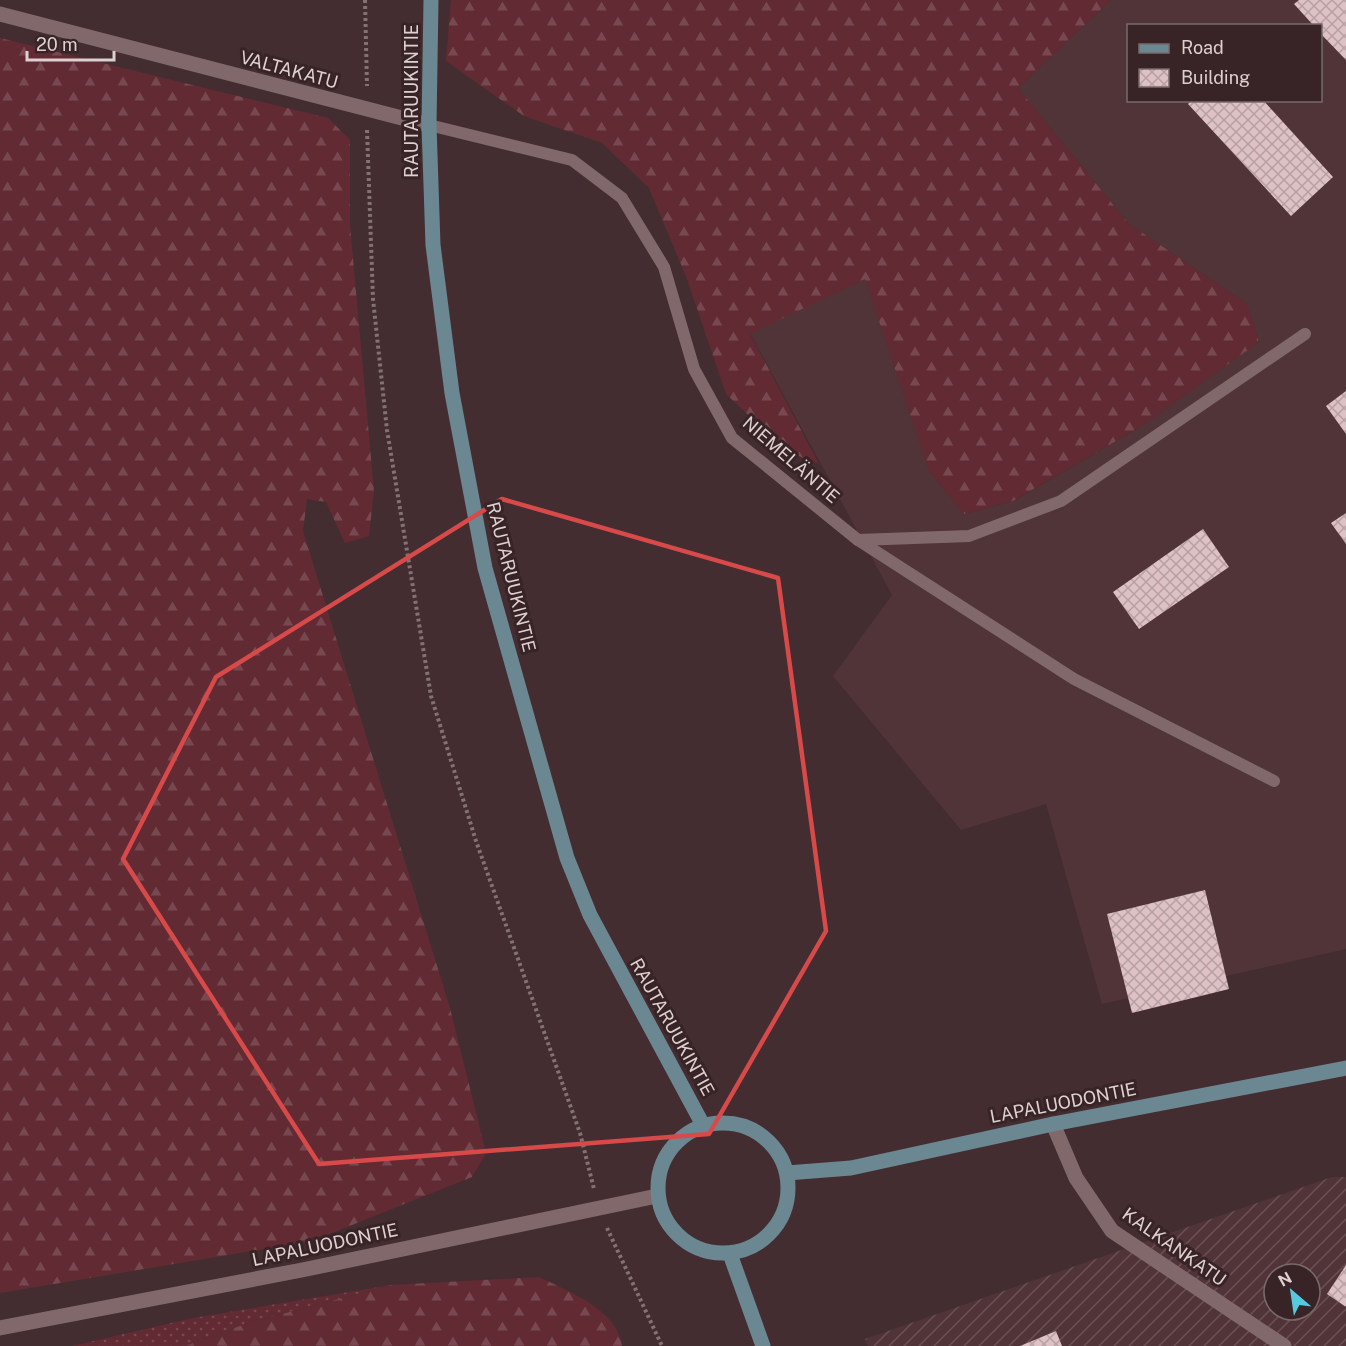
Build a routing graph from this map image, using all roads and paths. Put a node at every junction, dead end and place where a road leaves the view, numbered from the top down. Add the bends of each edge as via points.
1 (365, 0) edge
2 (431, 0) edge
3 (0, 14) edge
4 (368, 111) junction
5 (429, 125) junction
6 (1305, 334) dead end
7 (858, 540) junction
8 (1274, 781) dead end
9 (1346, 1068) edge
10 (1053, 1124) junction
11 (703, 1125) junction
12 (787, 1173) junction
13 (657, 1196) junction
14 (599, 1208) junction
15 (730, 1254) junction
16 (0, 1328) edge
17 (662, 1346) edge
18 (763, 1346) edge
19 (1284, 1346) edge

1 - 4 path
2 - 5 main road, RAUTARUUKINTIE
3 - 4 street, VALTAKATU
4 - 5 street, VALTAKATU
4 - 14 path via 373,299 387,430 431,696 476,841 580,1133
5 - 7 lane, NIEMELÄNTIE via 572,160 622,198 664,267 694,369 732,438
5 - 11 main road, RAUTARUUKINTIE via 433,245 450,382 485,568 570,868 590,915
6 - 7 lane via 1061,501 969,536
7 - 8 lane, NIEMELÄNTIE via 1074,679
9 - 10 main road, LAPALUODONTIE
10 - 12 main road, LAPALUODONTIE via 851,1168
10 - 19 street, KALKANKATU via 1076,1178 1112,1231
11 - 12 main road via 724,1122 746,1126 779,1153
11 - 13 main road via 683,1136 667,1153 658,1174
12 - 15 main road via 788,1195 776,1226 751,1248
13 - 14 street, LAPALUODONTIE
13 - 15 main road via 674,1233 690,1246 709,1253
14 - 16 street, LAPALUODONTIE
14 - 17 path
15 - 18 main road

